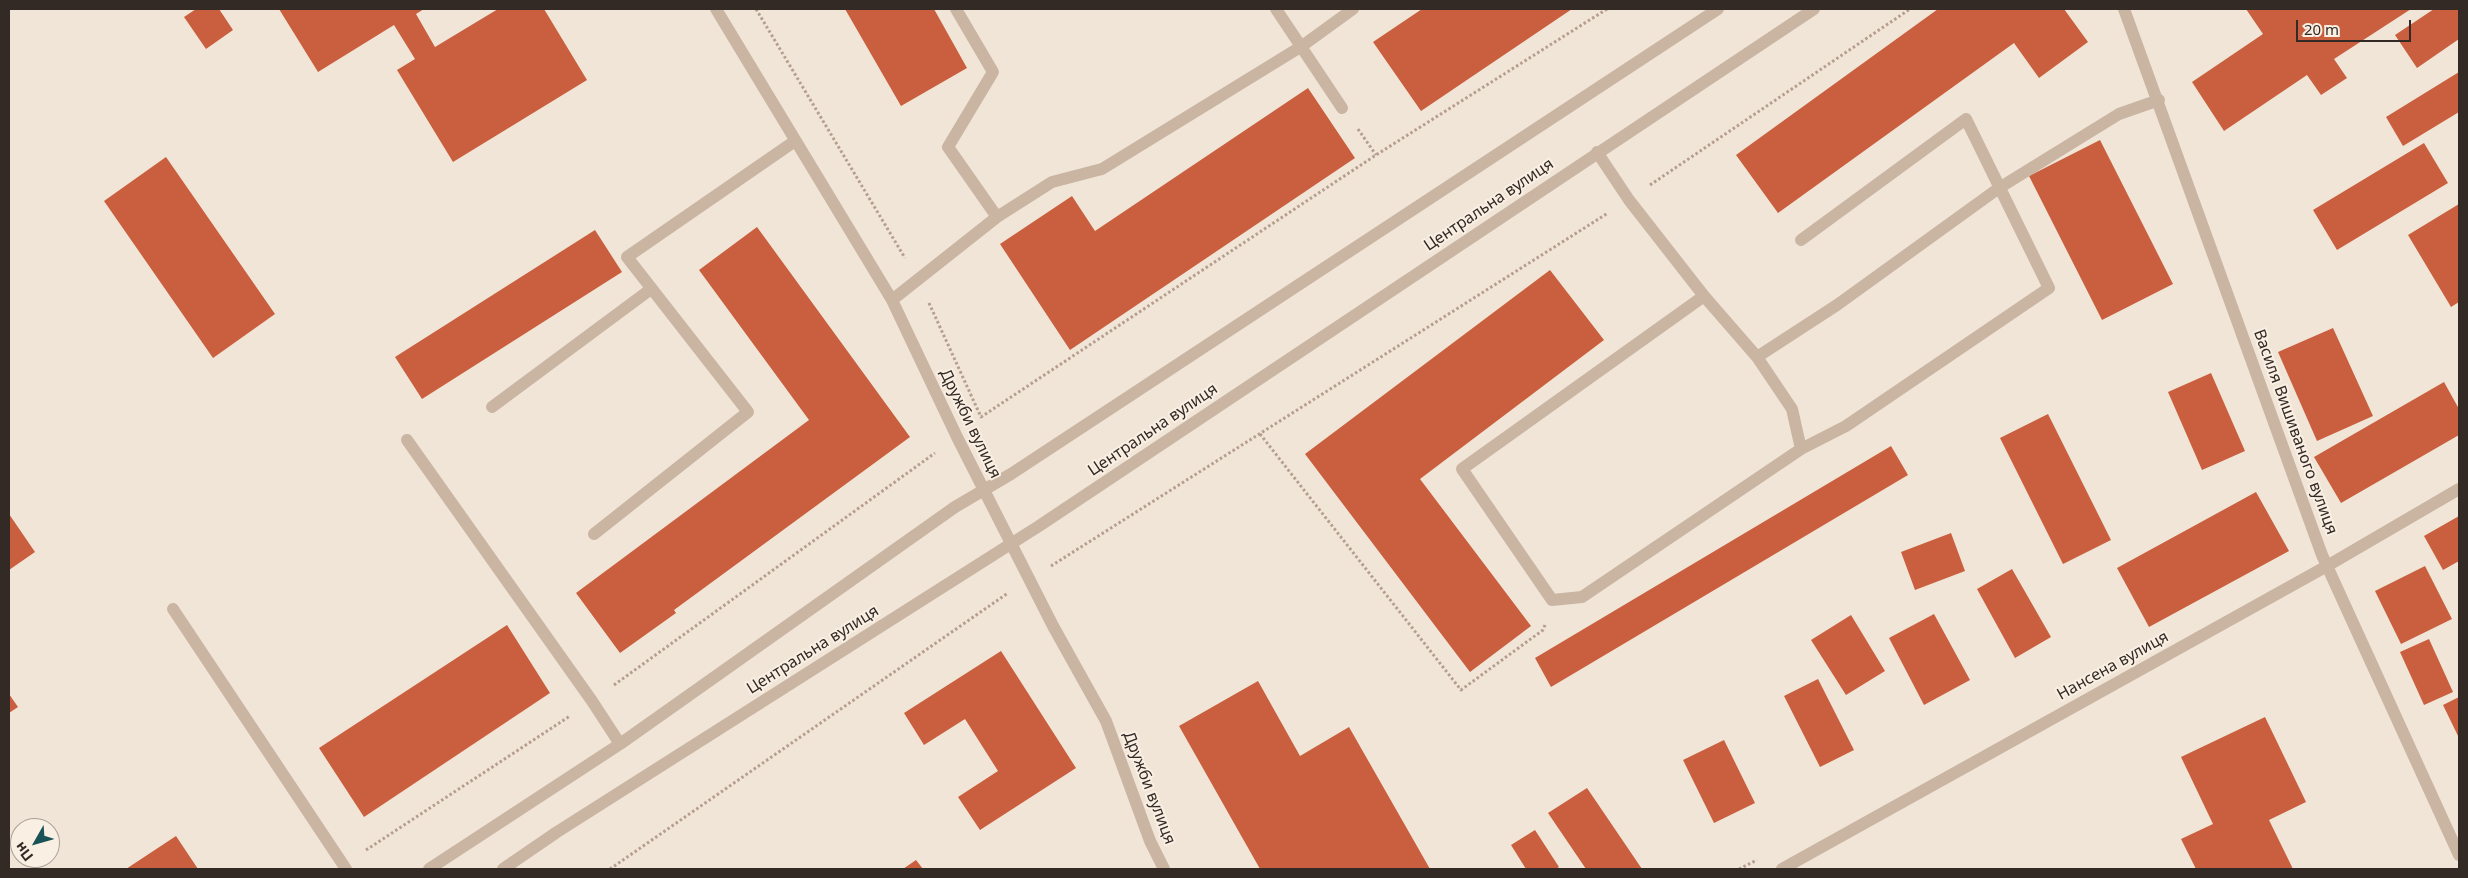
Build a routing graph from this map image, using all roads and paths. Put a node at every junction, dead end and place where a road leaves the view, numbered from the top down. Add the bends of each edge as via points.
1 (716, 9) edge
2 (756, 9) edge
3 (956, 9) edge
4 (1276, 9) edge
5 (1353, 9) edge
6 (1607, 9) edge
7 (1718, 9) edge
8 (1814, 9) edge
9 (1910, 9) edge
10 (2124, 9) edge
11 (1302, 46) junction
12 (2159, 100) junction
13 (1342, 108) joint
14 (795, 142) junction
15 (1597, 152) junction
16 (1376, 155) junction
17 (1999, 188) junction
18 (1629, 200) junction
19 (997, 217) junction
20 (1801, 240) dead end
21 (918, 280) junction
22 (652, 289) junction
23 (1704, 296) junction
24 (892, 300) junction
25 (1757, 357) junction
26 (492, 407) dead end
27 (1260, 434) junction
28 (407, 440) dead end
29 (1802, 449) junction
30 (935, 452) dead end
31 (2459, 489) edge
32 (984, 490) junction
33 (594, 534) dead end
34 (1011, 543) junction
35 (2327, 566) junction
36 (1030, 580) junction
37 (1552, 600) junction
38 (173, 609) dead end
39 (592, 701) junction
40 (620, 744) junction
41 (2459, 855) edge
42 (344, 867) edge
43 (429, 869) edge
44 (503, 869) edge
45 (610, 869) edge
46 (1164, 869) edge
47 (1782, 869) edge

1 - 14 street, Дружби вулиця
2 - 21 path
3 - 19 street via 993,72 948,147
4 - 11 street
5 - 11 street
6 - 16 path
7 - 32 street, Центральна вулиця
8 - 15 street, Центральна вулиця
9 - 18 path
10 - 12 street, Василя Вишиваного вулиця
11 - 13 street
11 - 19 street via 1102,169 1052,182
12 - 17 street via 2119,114
12 - 35 street, Василя Вишиваного вулиця
13 - 16 path
14 - 22 street via 627,257
14 - 24 street, Дружби вулиця
15 - 18 street
15 - 34 street, Центральна вулиця
16 - 21 path via 982,417
17 - 20 street via 1966,119
17 - 25 street via 1837,305
17 - 29 street via 2049,288 1846,426
18 - 23 street
18 - 27 path
19 - 21 street
21 - 24 street
22 - 26 street
22 - 33 street via 748,412
23 - 25 street
23 - 37 street via 1462,469
24 - 32 street, Дружби вулиця
25 - 29 street via 1792,409
27 - 36 path
27 - 37 path via 1461,690 1544,630
28 - 39 street
29 - 37 street via 1582,597
30 - 39 path
31 - 35 street, Нансена вулиця
32 - 34 street, Дружби вулиця
32 - 40 street, Центральна вулиця via 955,507
34 - 36 street, Дружби вулиця
34 - 44 street, Центральна вулиця
35 - 41 street, Василя Вишиваного вулиця
35 - 47 street, Нансена вулиця
36 - 45 path via 989,605
36 - 46 street, Дружби вулиця via 1106,721
38 - 42 street
39 - 40 street
39 - 42 path
40 - 43 street, Центральна вулиця

